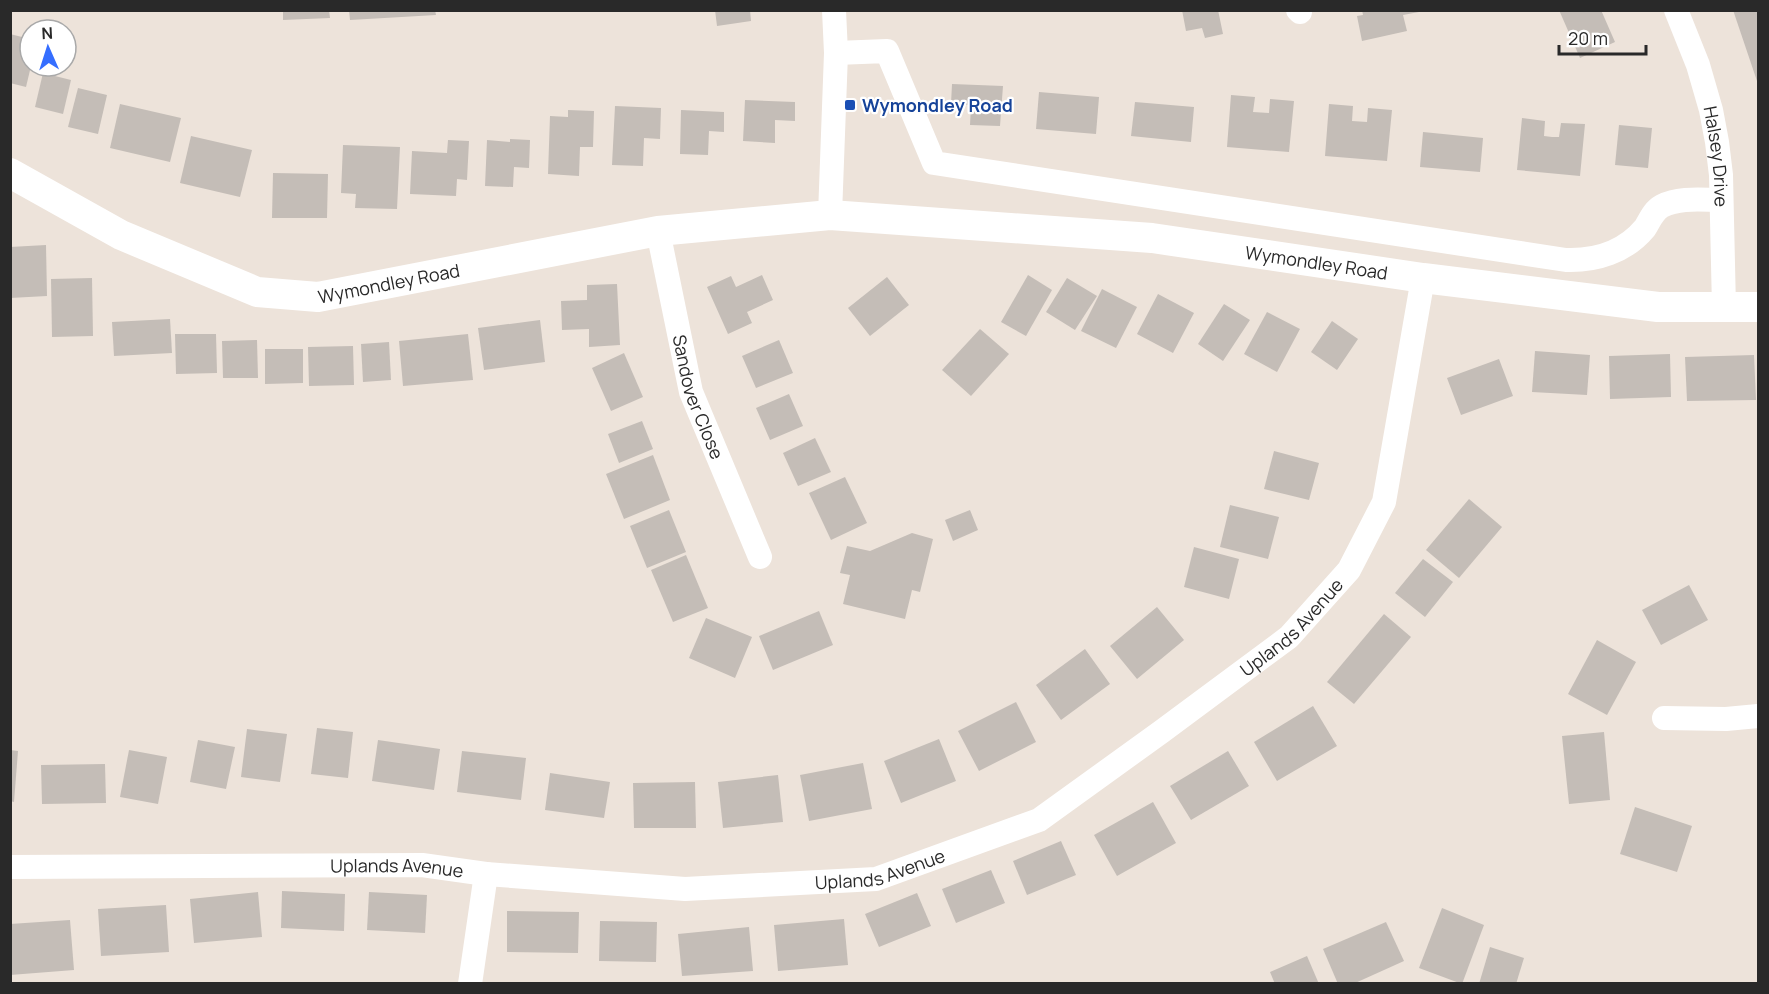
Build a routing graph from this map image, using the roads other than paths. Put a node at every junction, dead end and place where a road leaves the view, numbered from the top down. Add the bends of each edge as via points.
1 (834, 10) edge
2 (1676, 10) edge
3 (836, 53) junction
4 (10, 173) edge
5 (1721, 200) junction
6 (830, 215) junction
7 (657, 231) junction
8 (1423, 278) junction
9 (1724, 308) junction
10 (1758, 308) edge
11 (760, 557) dead end
12 (1758, 716) edge
13 (1665, 718) dead end
14 (10, 867) edge
15 (486, 874) junction
16 (470, 984) edge

1 - 3 street
2 - 5 street, Halsey Drive via 1711,110
3 - 5 street via 887,51 934,163 1584,261 1601,257 1632,240 1660,207 1684,200
3 - 6 street
4 - 7 street, Wymondley Road via 121,235 257,292 318,297
5 - 9 street, Halsey Drive
6 - 7 street, Wymondley Road
6 - 8 street, Wymondley Road via 1152,238
7 - 11 street, Sandover Close via 691,392
8 - 9 street, Wymondley Road via 1658,307
8 - 15 street, Uplands Avenue via 1384,502 1348,570 1289,637 1039,820 876,879 685,889
9 - 10 street, Wymondley Road
12 - 13 street
14 - 15 street, Uplands Avenue via 422,865
15 - 16 street

